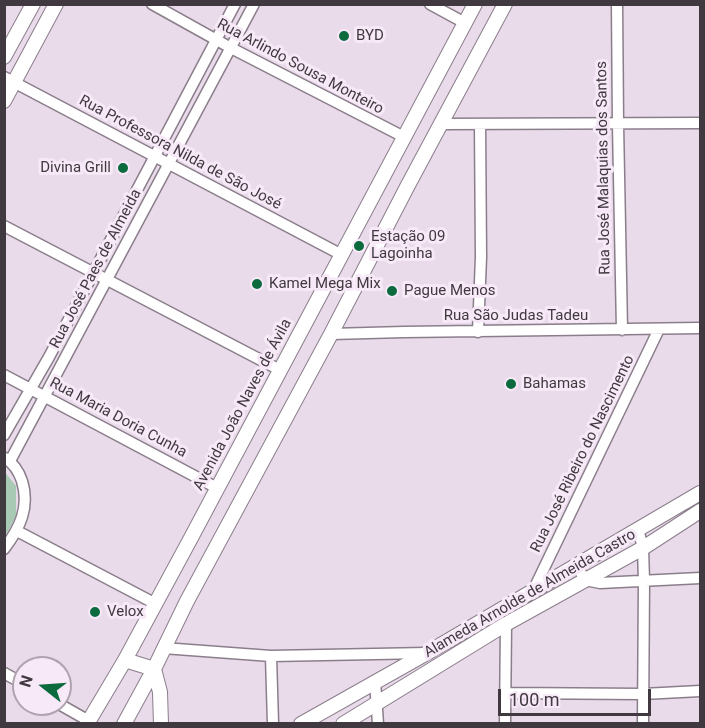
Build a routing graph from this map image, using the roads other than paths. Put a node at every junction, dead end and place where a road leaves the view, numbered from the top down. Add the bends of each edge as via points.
1 (33, 4) edge
2 (56, 4) edge
3 (152, 4) edge
4 (235, 4) edge
5 (254, 4) edge
6 (430, 4) edge
7 (475, 4) edge
8 (505, 4) edge
9 (617, 4) edge
10 (465, 23) junction
11 (217, 41) junction
12 (231, 48) junction
13 (4, 57) edge
14 (9, 80) edge
15 (4, 101) edge
16 (700, 123) edge
17 (442, 124) junction
18 (480, 124) junction
19 (618, 124) junction
20 (404, 137) junction
21 (154, 157) junction
22 (168, 164) junction
23 (4, 226) edge
24 (342, 255) junction
25 (93, 272) junction
26 (107, 280) junction
27 (700, 328) edge
28 (659, 329) junction
29 (622, 330) junction
30 (478, 332) junction
31 (331, 334) junction
32 (280, 370) junction
33 (4, 375) edge
34 (30, 389) junction
35 (45, 397) junction
36 (4, 435) edge
37 (7, 459) edge
38 (217, 488) junction
39 (700, 493) edge
40 (700, 511) edge
41 (638, 529) junction
42 (17, 531) junction
43 (643, 548) junction
44 (4, 549) edge
45 (577, 566) junction
46 (700, 578) edge
47 (585, 580) junction
48 (644, 580) junction
49 (533, 591) junction
50 (154, 603) junction
51 (506, 624) junction
52 (163, 648) junction
53 (427, 653) junction
54 (271, 656) junction
55 (125, 660) junction
56 (154, 669) junction
57 (375, 681) junction
58 (700, 691) edge
59 (505, 693) junction
60 (643, 694) junction
61 (376, 704) junction
62 (72, 712) edge
63 (88, 722) edge
64 (124, 723) edge
65 (161, 723) edge
66 (273, 723) edge
67 (301, 723) edge
68 (343, 723) edge
69 (378, 723) edge
70 (505, 723) edge
71 (643, 723) edge

1 - 13 main road
2 - 14 main road
3 - 11 street, Rua Arlindo Sousa Monteiro
4 - 11 street, Rua José Paes de Almeida
5 - 12 street, Rua José Paes de Almeida
6 - 10 street
7 - 10 main road, Avenida João Naves de Ávila
8 - 17 main road
9 - 19 street, Rua José Malaquias dos Santos
10 - 20 main road, Avenida João Naves de Ávila
11 - 12 street, Rua Arlindo Sousa Monteiro
11 - 21 street, Rua José Paes de Almeida
12 - 20 street, Rua Arlindo Sousa Monteiro
12 - 22 street, Rua José Paes de Almeida
14 - 15 main road
14 - 21 street, Rua Professora Nilda de São José
16 - 19 street
17 - 18 street
17 - 31 main road
18 - 19 street
18 - 30 street
19 - 29 street, Rua José Malaquias dos Santos
20 - 24 main road, Avenida João Naves de Ávila
21 - 22 street, Rua Professora Nilda de São José
21 - 25 street, Rua José Paes de Almeida
22 - 24 street, Rua Professora Nilda de São José
22 - 26 street, Rua José Paes de Almeida
23 - 25 street
24 - 32 main road, Avenida João Naves de Ávila
25 - 26 street
25 - 34 street, Rua José Paes de Almeida
26 - 32 street
26 - 35 street, Rua José Paes de Almeida
27 - 28 street, Rua São Judas Tadeu
28 - 29 street, Rua São Judas Tadeu
28 - 49 street, Rua José Ribeiro do Nascimento
29 - 30 street, Rua São Judas Tadeu
30 - 31 street, Rua São Judas Tadeu
31 - 52 main road
32 - 38 main road, Avenida João Naves de Ávila
33 - 34 street, Rua Maria Doria Cunha
34 - 35 street, Rua Maria Doria Cunha
34 - 36 street, Rua José Paes de Almeida
35 - 37 street, Rua José Paes de Almeida
35 - 38 street, Rua Maria Doria Cunha
37 - 42 street, Rua José Paes de Almeida via 20,475 25,491 26,508
38 - 50 main road, Avenida João Naves de Ávila
39 - 41 main road, Alameda Arnolde de Almeida Castro
40 - 43 main road, Alameda Arnolde de Almeida Castro
41 - 43 street
41 - 45 main road, Alameda Arnolde de Almeida Castro
42 - 44 street, Rua José Paes de Almeida
42 - 50 street
43 - 47 main road, Alameda Arnolde de Almeida Castro
43 - 48 street
45 - 47 street
45 - 49 main road, Alameda Arnolde de Almeida Castro
46 - 48 street
47 - 48 street
47 - 51 main road, Alameda Arnolde de Almeida Castro
48 - 60 street
49 - 53 main road, Alameda Arnolde de Almeida Castro
50 - 55 main road, Avenida João Naves de Ávila
51 - 59 street
51 - 61 main road, Alameda Arnolde de Almeida Castro
52 - 54 street
52 - 56 main road
53 - 54 street
53 - 57 main road, Alameda Arnolde de Almeida Castro
54 - 66 street
55 - 56 main road
55 - 63 main road, Avenida João Naves de Ávila
56 - 64 main road
56 - 65 main road
57 - 61 street
57 - 67 main road, Alameda Arnolde de Almeida Castro
58 - 60 street
59 - 60 street
59 - 70 street
60 - 71 street
61 - 68 main road, Alameda Arnolde de Almeida Castro
61 - 69 street
62 - 63 street

